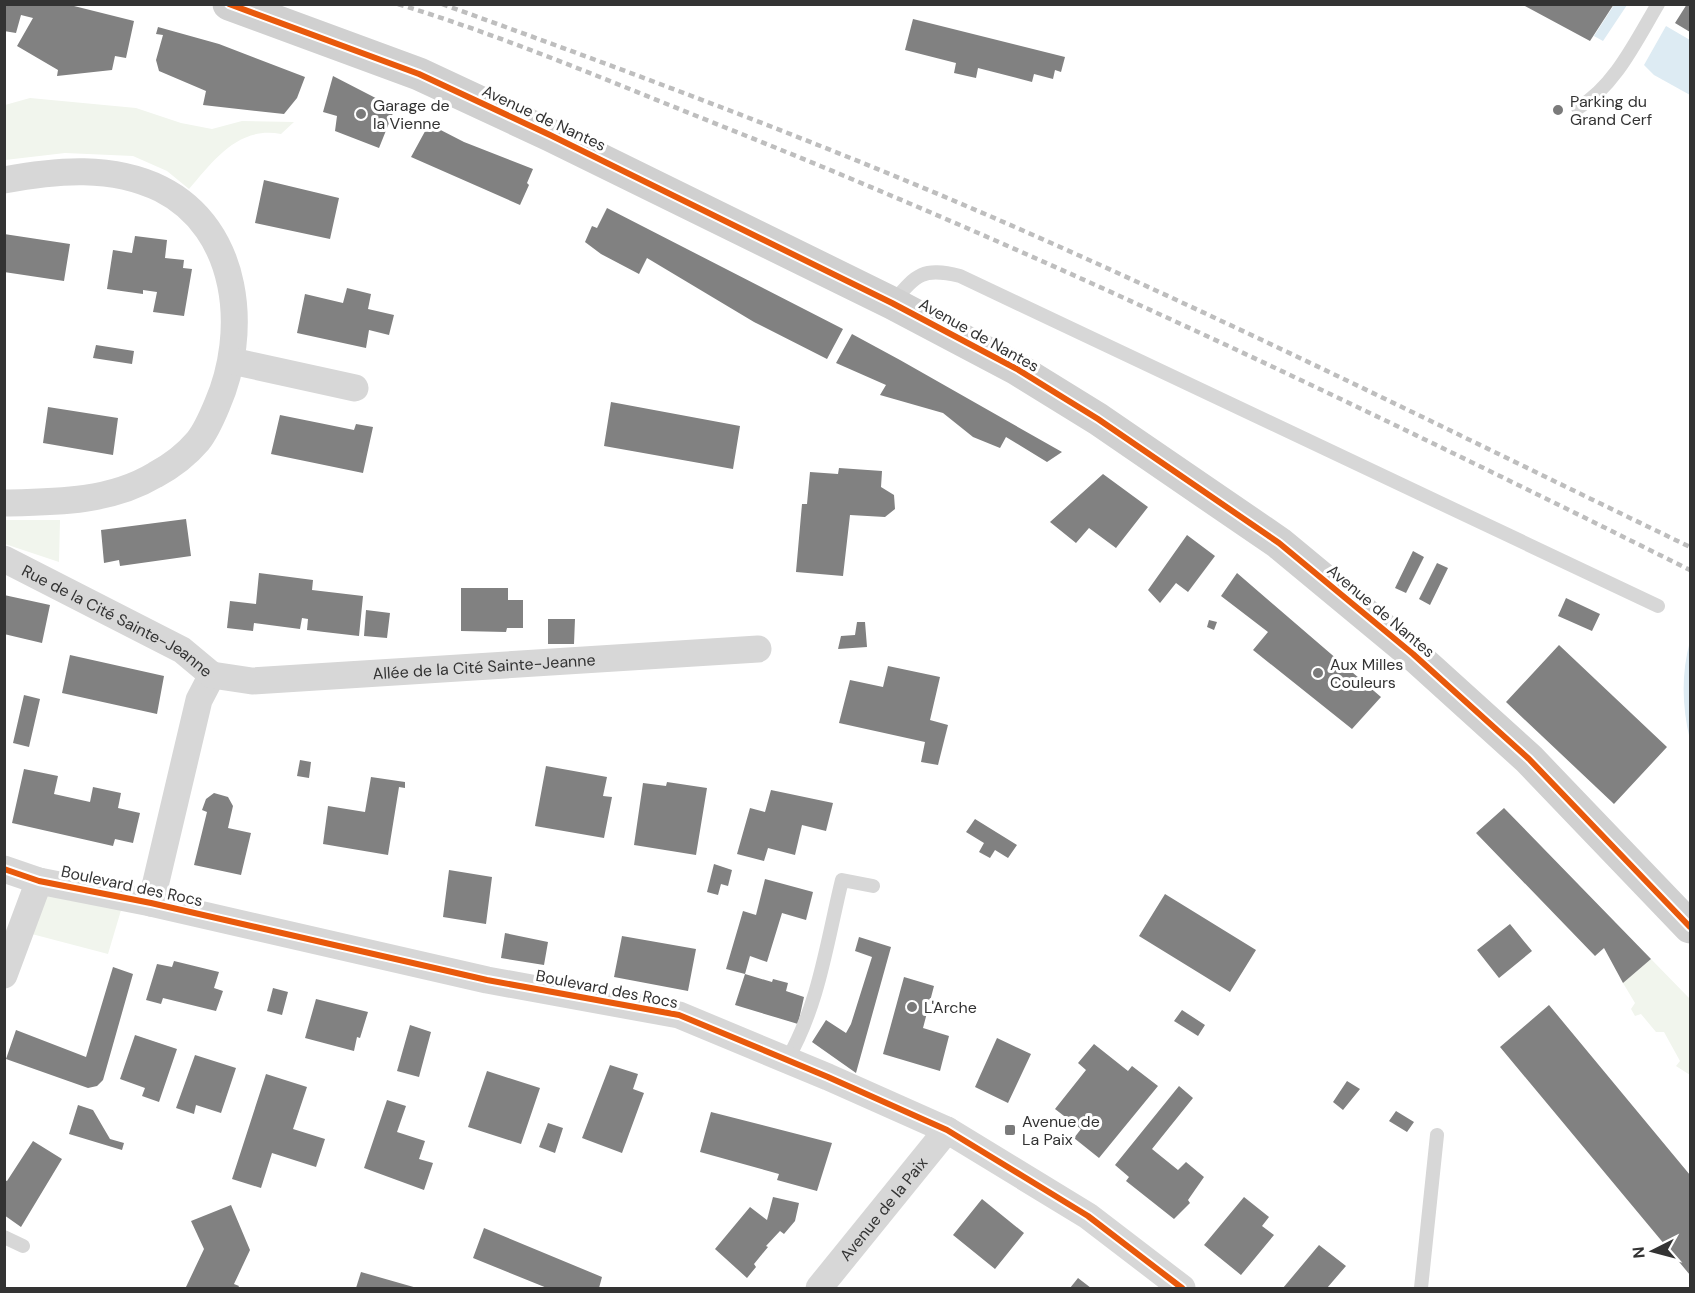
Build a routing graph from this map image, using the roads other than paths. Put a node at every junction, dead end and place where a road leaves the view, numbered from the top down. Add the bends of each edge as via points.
1 (229, 4) edge
2 (1658, 4) edge
3 (1578, 108) dead end
4 (4, 180) edge
5 (892, 303) junction
6 (232, 361) junction
7 (355, 388) dead end
8 (4, 503) edge
9 (4, 559) edge
10 (1658, 606) dead end
11 (758, 648) dead end
12 (212, 675) junction
13 (4, 870) edge
14 (39, 880) junction
15 (873, 886) dead end
16 (152, 903) junction
17 (1690, 927) edge
18 (4, 975) edge
19 (787, 1060) junction
20 (947, 1130) junction
21 (1437, 1135) dead end
22 (4, 1237) edge
23 (23, 1246) dead end
24 (819, 1288) edge
25 (1182, 1288) edge
26 (1421, 1288) edge

1 - 5 main road, Avenue de Nantes via 419,74
2 - 3 lane via 1613,76
4 - 6 street via 62,172 133,178 162,190 197,215 220,249 231,282 235,324
5 - 10 lane via 922,274 934,270 960,276
5 - 17 main road, Avenue de Nantes via 1017,369 1098,419 1279,543 1413,654 1528,759
6 - 7 street
6 - 8 street via 224,390 198,441 155,476 93,498
9 - 12 street, Rue de la Cité Sainte-Jeanne via 182,650
11 - 12 street, Allée de la Cité Sainte-Jeanne via 252,681
12 - 16 street, Rue de la Cité Sainte-Jeanne via 199,700
13 - 14 street, Boulevard des Rocs
14 - 16 street, Boulevard des Rocs
14 - 18 street
15 - 19 lane via 842,880 812,1008
16 - 19 street, Boulevard des Rocs via 487,980 679,1016
19 - 20 street, Boulevard des Rocs
20 - 24 street, Avenue de la Paix
20 - 25 street, Boulevard des Rocs via 1088,1216
21 - 26 lane
22 - 23 lane

